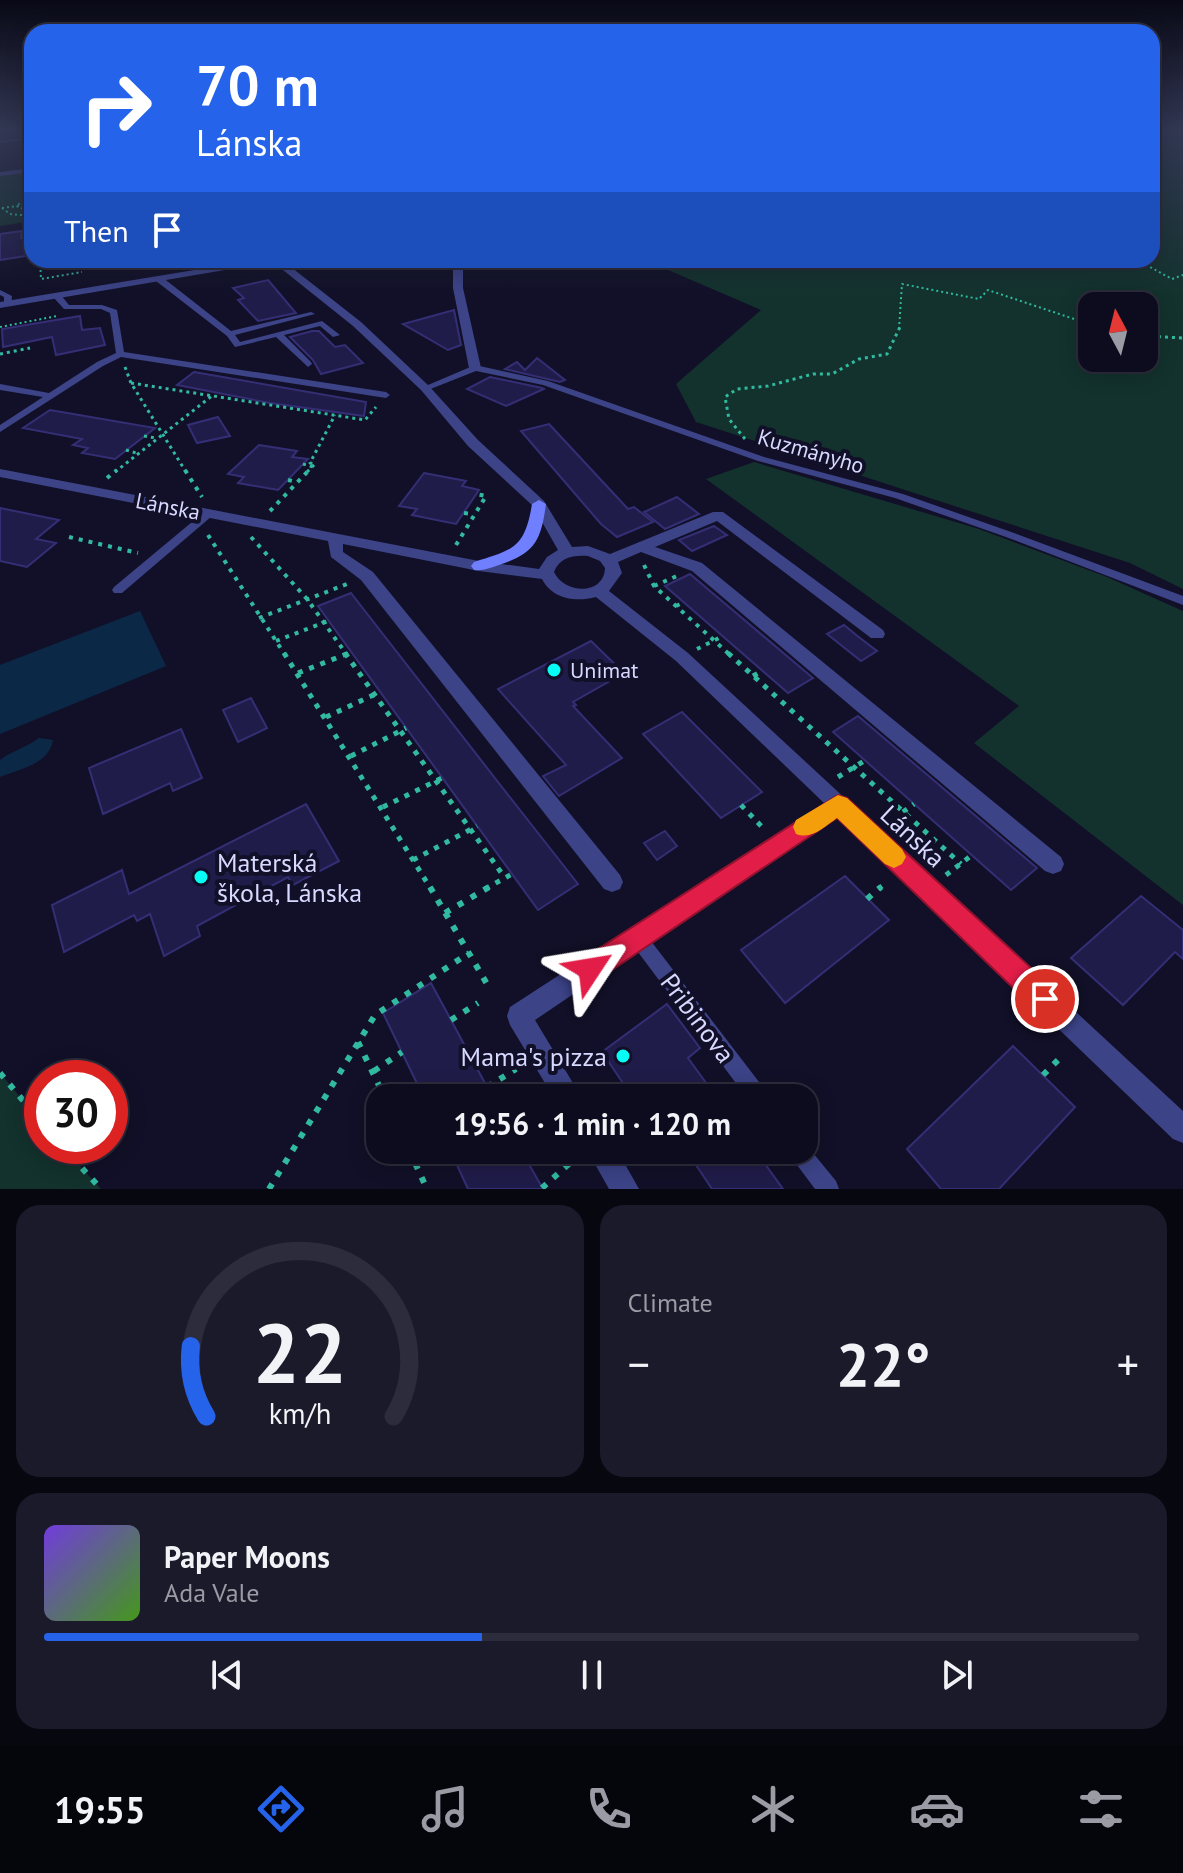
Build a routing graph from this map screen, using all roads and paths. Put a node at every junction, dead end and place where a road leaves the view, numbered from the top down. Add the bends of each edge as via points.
1 (24, 198) edge
2 (24, 205) edge
3 (16, 206) junction
4 (1, 208) edge
5 (24, 210) edge
6 (24, 214) edge
7 (40, 268) edge
8 (226, 268) edge
9 (284, 268) edge
10 (458, 268) edge
11 (1152, 268) edge
12 (82, 272) dead end
13 (1183, 275) edge
14 (159, 279) junction
15 (0, 292) edge
16 (57, 296) junction
17 (4, 304) edge
18 (311, 314) dead end
19 (59, 316) dead end
20 (1078, 320) edge
21 (0, 327) edge
22 (230, 334) junction
23 (278, 334) junction
24 (336, 335) dead end
25 (1158, 337) edge
26 (1183, 338) edge
27 (30, 348) dead end
28 (0, 354) edge
29 (120, 354) junction
30 (308, 364) dead end
31 (475, 368) junction
32 (131, 383) junction
33 (0, 387) edge
34 (425, 388) junction
35 (213, 395) junction
36 (386, 395) joint
37 (50, 396) junction
38 (335, 414) junction
39 (0, 429) edge
40 (162, 433) junction
41 (144, 436) dead end
42 (156, 438) junction
43 (126, 450) dead end
44 (136, 453) junction
45 (761, 459) junction
46 (303, 464) dead end
47 (313, 467) junction
48 (0, 473) edge
49 (288, 480) dead end
50 (297, 482) junction
51 (88, 490) junction
52 (476, 494) dead end
53 (539, 504) junction
54 (269, 513) dead end
55 (464, 513) dead end
56 (206, 514) junction
57 (474, 514) junction
58 (250, 536) dead end
59 (69, 537) dead end
60 (335, 538) junction
61 (453, 551) dead end
62 (567, 552) junction
63 (641, 554) junction
64 (156, 558) junction
65 (609, 560) junction
66 (479, 566) junction
67 (546, 575) junction
68 (367, 576) junction
69 (118, 590) dead end
70 (599, 591) junction
71 (307, 599) junction
72 (1183, 601) edge
73 (684, 602) dead end
74 (676, 606) junction
75 (259, 618) junction
76 (326, 622) junction
77 (877, 634) dead end
78 (723, 636) dead end
79 (276, 641) junction
80 (714, 641) junction
81 (697, 649) dead end
82 (348, 653) junction
83 (762, 671) dead end
84 (298, 673) junction
85 (753, 676) junction
86 (378, 693) junction
87 (326, 717) junction
88 (404, 729) junction
89 (350, 756) junction
90 (864, 761) dead end
91 (854, 767) junction
92 (838, 777) dead end
93 (440, 779) junction
94 (914, 804) dead end
95 (741, 805) dead end
96 (838, 805) junction
97 (383, 808) junction
98 (903, 812) junction
99 (474, 827) junction
100 (767, 831) dead end
101 (972, 855) dead end
102 (413, 860) junction
103 (961, 864) junction
104 (1053, 864) dead end
105 (946, 875) dead end
106 (612, 882) dead end
107 (887, 882) dead end
108 (867, 899) dead end
109 (445, 913) junction
110 (638, 938) junction
111 (469, 953) junction
112 (487, 984) dead end
113 (478, 1003) dead end
114 (451, 1020) dead end
115 (358, 1042) junction
116 (402, 1052) dead end
117 (1064, 1054) dead end
118 (516, 1069) dead end
119 (373, 1072) junction
120 (0, 1073) edge
121 (1043, 1075) dead end
122 (379, 1084) edge
123 (492, 1084) edge
124 (560, 1084) edge
125 (748, 1084) edge
126 (24, 1102) edge
127 (1183, 1129) edge
128 (78, 1164) edge
129 (415, 1164) edge
130 (569, 1164) edge
131 (610, 1164) edge
132 (809, 1164) edge
133 (542, 1188) edge
134 (101, 1189) edge
135 (269, 1189) edge
136 (427, 1189) edge
137 (625, 1189) edge
138 (828, 1189) edge

1 - 3 path
2 - 3 path
3 - 4 path
3 - 5 path
4 - 6 path
7 - 12 path via 41,279
8 - 14 street
9 - 34 street via 357,324
10 - 31 street
11 - 13 path via 1172,279
14 - 16 street
14 - 22 lane
15 - 17 lane via 8,296
16 - 17 street
16 - 29 lane via 67,307 114,312
18 - 22 lane
19 - 21 path
20 - 45 path via 988,290 979,299 902,284 900,326 887,354 859,359 832,374 737,389 725,397 729,419
22 - 23 lane via 238,345
23 - 24 lane via 322,323
23 - 30 lane
25 - 26 path
27 - 28 path
29 - 32 path
29 - 36 lane
29 - 37 lane
31 - 34 lane
31 - 45 lane, Kuzmányho via 545,383
32 - 35 path
32 - 40 path
33 - 37 lane
34 - 53 street via 473,443
35 - 38 path
35 - 40 path
36 - 38 path via 365,420
37 - 39 lane
38 - 47 path via 310,463
40 - 42 path
40 - 56 path
41 - 42 path
42 - 44 path
43 - 44 path
44 - 51 path
45 - 72 lane, Kuzmányho via 899,496
46 - 47 path
47 - 50 path
48 - 51 street, Lánska
49 - 50 path
50 - 54 path
51 - 56 street, Lánska
52 - 57 path via 486,496
53 - 62 street
53 - 66 street via 536,535 525,547
55 - 57 path
56 - 60 street, Lánska
56 - 64 lane
56 - 75 path
57 - 61 path
58 - 71 path
59 - 64 path
60 - 66 street, Lánska
60 - 68 street via 336,554
62 - 65 street via 588,551
62 - 67 street via 551,562
63 - 65 street
63 - 74 path via 654,586
63 - 77 street via 718,515
63 - 104 street via 697,567
64 - 69 lane
65 - 70 street via 614,577
66 - 67 street, Lánska
67 - 70 street via 566,592
68 - 71 path
68 - 106 street
70 - 96 street, Lánska via 682,657
71 - 75 path
71 - 76 path
73 - 74 path
74 - 80 path
75 - 79 path
76 - 79 path
76 - 82 path
78 - 80 path
79 - 84 path
80 - 81 path
80 - 85 path
82 - 84 path
82 - 86 path
83 - 85 path
84 - 87 path
85 - 91 path
86 - 87 path
86 - 88 path
87 - 89 path
88 - 89 path
88 - 93 path
89 - 97 path
90 - 91 path
91 - 92 path
91 - 98 path
93 - 97 path
93 - 99 path
94 - 98 path
95 - 100 path
96 - 110 street
96 - 127 street, Lánska
97 - 102 path
98 - 103 path
99 - 102 path
99 - 109 path via 508,876
101 - 103 path
102 - 109 path
103 - 105 path
107 - 108 path
109 - 111 path
110 - 124 street via 519,1016
110 - 125 lane, Pribinova
111 - 112 path
111 - 115 path via 375,1015
113 - 114 path
115 - 119 path
115 - 135 path
116 - 119 path
117 - 121 path
118 - 123 path
119 - 122 path
120 - 126 path
128 - 134 path
129 - 136 path
130 - 133 path
131 - 137 street
132 - 138 lane

